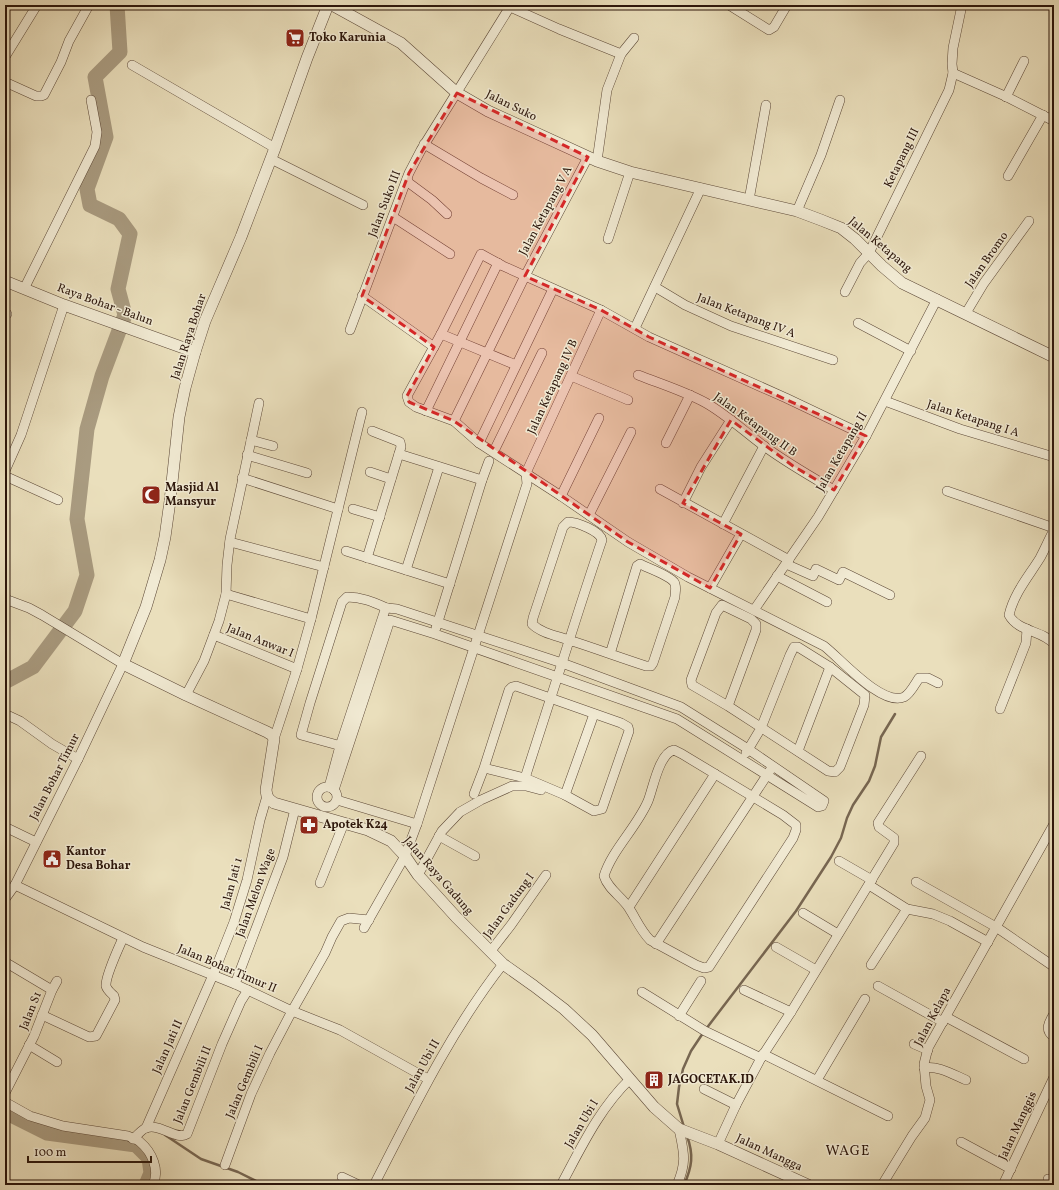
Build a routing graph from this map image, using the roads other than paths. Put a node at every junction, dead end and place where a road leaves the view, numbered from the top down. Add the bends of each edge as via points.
1 (37, 5) edge
2 (89, 5) edge
3 (328, 5) edge
4 (332, 5) edge
5 (729, 5) edge
6 (788, 5) edge
7 (962, 5) edge
8 (511, 6) edge
9 (634, 38) dead end
10 (621, 54) junction
11 (5, 57) edge
12 (1024, 61) dead end
13 (132, 65) dead end
14 (953, 73) junction
15 (5, 82) edge
16 (457, 93) junction
17 (1006, 97) junction
18 (91, 100) dead end
19 (840, 100) dead end
20 (766, 105) dead end
21 (1043, 115) junction
22 (1052, 120) dead end
23 (424, 144) junction
24 (275, 148) junction
25 (271, 159) junction
26 (593, 159) junction
27 (630, 172) junction
28 (1008, 176) dead end
29 (407, 179) junction
30 (701, 188) junction
31 (513, 195) dead end
32 (749, 200) junction
33 (363, 206) dead end
34 (797, 211) junction
35 (447, 214) dead end
36 (393, 217) junction
37 (1029, 221) dead end
38 (608, 239) dead end
39 (868, 252) junction
40 (450, 254) dead end
41 (498, 263) junction
42 (525, 276) junction
43 (5, 282) edge
44 (654, 287) junction
45 (24, 289) junction
46 (553, 289) junction
47 (844, 292) dead end
48 (362, 296) junction
49 (937, 299) junction
50 (64, 305) junction
51 (601, 310) junction
52 (966, 313) junction
53 (858, 323) dead end
54 (635, 328) junction
55 (350, 330) dead end
56 (441, 334) junction
57 (460, 341) junction
58 (434, 346) junction
59 (910, 351) junction
60 (195, 352) junction
61 (487, 352) junction
62 (542, 353) dead end
63 (1054, 357) edge
64 (833, 360) dead end
65 (516, 365) junction
66 (638, 375) dead end
67 (571, 376) junction
68 (690, 395) junction
69 (628, 400) dead end
70 (885, 401) junction
71 (260, 403) dead end
72 (426, 411) junction
73 (362, 412) dead end
74 (599, 418) dead end
75 (732, 420) junction
76 (454, 421) junction
77 (372, 431) dead end
78 (631, 432) dead end
79 (866, 436) junction
80 (251, 440) junction
81 (479, 443) junction
82 (666, 443) dead end
83 (273, 446) dead end
84 (764, 446) junction
85 (494, 451) junction
86 (399, 454) junction
87 (247, 455) junction
88 (1054, 457) edge
89 (489, 461) dead end
90 (440, 467) junction
91 (5, 471) edge
92 (370, 472) dead end
93 (307, 473) dead end
94 (526, 473) junction
95 (5, 476) edge
96 (242, 478) junction
97 (391, 479) junction
98 (482, 480) junction
99 (660, 489) dead end
100 (834, 490) junction
101 (947, 491) dead end
102 (561, 496) junction
103 (58, 500) dead end
104 (683, 503) junction
105 (338, 509) junction
106 (353, 509) dead end
107 (589, 515) junction
108 (380, 517) junction
109 (723, 524) junction
110 (1054, 529) edge
111 (741, 534) junction
112 (230, 542) junction
113 (346, 551) dead end
114 (367, 558) junction
115 (787, 562) junction
116 (324, 567) junction
117 (406, 570) junction
118 (777, 576) junction
119 (450, 584) junction
120 (710, 588) junction
121 (226, 594) junction
122 (890, 595) dead end
123 (5, 600) edge
124 (827, 602) dead end
125 (387, 608) junction
126 (754, 610) junction
127 (311, 619) junction
128 (438, 623) junction
129 (1027, 629) junction
130 (435, 634) junction
131 (214, 635) junction
132 (478, 636) junction
133 (569, 640) junction
134 (1054, 644) edge
135 (475, 648) junction
136 (610, 654) junction
137 (562, 663) junction
138 (122, 664) junction
139 (830, 667) junction
140 (297, 669) junction
141 (557, 677) junction
142 (366, 680) junction
143 (938, 683) dead end
144 (622, 686) junction
145 (186, 695) junction
146 (550, 698) junction
147 (618, 698) junction
148 (728, 706) junction
149 (682, 707) junction
150 (1000, 709) dead end
151 (5, 714) edge
152 (594, 714) junction
153 (677, 719) junction
154 (761, 728) junction
155 (274, 739) junction
156 (343, 747) junction
157 (748, 750) junction
158 (798, 751) junction
159 (921, 756) dead end
160 (78, 759) junction
161 (742, 759) junction
162 (773, 766) junction
163 (484, 768) junction
164 (715, 774) junction
165 (767, 775) junction
166 (524, 778) junction
167 (331, 789) junction
168 (474, 794) dead end
169 (551, 794) dead end
170 (565, 795) junction
171 (267, 796) junction
172 (752, 797) junction
173 (337, 800) junction
174 (296, 809) junction
175 (325, 812) junction
176 (344, 823) junction
177 (418, 824) junction
178 (1054, 824) edge
179 (5, 828) edge
180 (439, 836) junction
181 (36, 842) junction
182 (405, 856) junction
183 (475, 856) dead end
184 (839, 861) dead end
185 (418, 875) junction
186 (546, 875) dead end
187 (916, 882) dead end
188 (870, 883) junction
189 (320, 884) dead end
190 (16, 885) junction
191 (5, 899) edge
192 (629, 907) junction
193 (907, 909) junction
194 (803, 913) dead end
195 (369, 920) junction
196 (996, 927) junction
197 (364, 928) dead end
198 (838, 934) junction
199 (123, 938) junction
200 (988, 942) junction
201 (656, 944) junction
202 (776, 947) dead end
203 (490, 952) junction
204 (5, 962) edge
205 (502, 964) junction
206 (871, 965) dead end
207 (1053, 966) edge
208 (816, 970) junction
209 (212, 975) junction
210 (57, 981) dead end
211 (701, 981) dead end
212 (235, 984) junction
213 (878, 986) dead end
214 (52, 990) junction
215 (248, 990) junction
216 (744, 990) dead end
217 (642, 992) dead end
218 (865, 999) dead end
219 (292, 1011) junction
220 (791, 1012) junction
221 (1054, 1014) edge
222 (42, 1015) junction
223 (679, 1016) junction
224 (944, 1020) junction
225 (1054, 1037) edge
226 (914, 1044) dead end
227 (29, 1045) junction
228 (928, 1050) junction
229 (762, 1056) junction
230 (1024, 1060) dead end
231 (57, 1062) dead end
232 (924, 1068) junction
233 (1054, 1078) edge
234 (428, 1079) junction
235 (630, 1079) junction
236 (817, 1080) junction
237 (966, 1080) dead end
238 (704, 1089) dead end
239 (5, 1093) edge
240 (5, 1102) edge
241 (736, 1105) junction
242 (888, 1116) dead end
243 (146, 1128) junction
244 (682, 1130) junction
245 (137, 1140) junction
246 (961, 1142) dead end
247 (718, 1144) junction
248 (225, 1165) dead end
249 (1011, 1169) junction
250 (342, 1177) dead end
251 (353, 1184) edge
252 (153, 1185) edge
253 (374, 1185) edge
254 (561, 1185) edge
255 (677, 1185) edge
256 (808, 1185) edge
257 (882, 1185) edge
258 (1003, 1185) edge

1 - 11 street
2 - 15 street via 44,95 36,96
3 - 24 street, Jalan Raya Bohar
4 - 16 street, Jalan Suko via 401,42
5 - 6 street via 769,30 774,27
7 - 14 street, Ketapang III via 953,48
8 - 10 street
8 - 16 street, Jalan Suko III
9 - 10 street, Jalan Ketapang V A
10 - 26 street, Jalan Ketapang V A via 607,90
12 - 17 street
13 - 24 street
14 - 17 street
14 - 39 street, Ketapang III via 949,90
16 - 23 street, Jalan Suko III
16 - 26 street, Jalan Suko
17 - 21 street
18 - 45 street via 97,132 95,146
19 - 34 street via 821,155
20 - 32 street
21 - 22 street
21 - 28 street
23 - 29 street, Jalan Suko III
23 - 31 street
24 - 25 street, Jalan Raya Bohar
25 - 33 street
25 - 60 street, Jalan Raya Bohar via 205,321
26 - 27 street, Jalan Suko
26 - 42 street, Jalan Ketapang V A
27 - 30 street, Jalan Suko
27 - 38 street
29 - 35 street
29 - 36 street, Jalan Suko III
30 - 32 street, Jalan Ketapang
30 - 44 street
32 - 34 street, Jalan Ketapang
34 - 39 street, Jalan Ketapang via 841,228
36 - 40 street
36 - 48 street, Jalan Suko III
37 - 52 street, Jalan Bromo via 984,283
39 - 47 street, Ketapang III
39 - 49 street, Jalan Ketapang via 890,274
41 - 42 street
41 - 56 street via 481,254
41 - 57 street
42 - 46 street
42 - 61 street, Jalan Ketapang V A
43 - 45 street, Raya Bohar - Balun
44 - 54 street
44 - 64 street, Jalan Ketapang IV A via 685,305 731,326
45 - 50 street, Raya Bohar - Balun
46 - 51 street
46 - 65 street
48 - 55 street, Jalan Suko III
48 - 58 street
49 - 52 street, Jalan Ketapang
49 - 59 street, Jalan Ketapang II
50 - 60 street, Raya Bohar - Balun
50 - 91 street via 21,435
51 - 54 street
51 - 67 street, Jalan Ketapang IV B
52 - 63 street, Jalan Ketapang
53 - 59 street
54 - 79 street via 649,337
56 - 57 street
56 - 58 street
57 - 61 street
57 - 72 street
58 - 72 street via 407,396 409,402
59 - 70 street, Jalan Ketapang II
60 - 138 street, Jalan Raya Bohar via 179,418 170,501 160,560 146,607
61 - 65 street
61 - 76 street, Jalan Ketapang V A
62 - 85 street
65 - 81 street
66 - 68 street, Jalan Ketapang II B
67 - 69 street
67 - 94 street, Jalan Ketapang IV B
68 - 75 street, Jalan Ketapang II B
68 - 82 street
70 - 79 street, Jalan Ketapang II
70 - 88 street, Jalan Ketapang I A via 960,429
71 - 80 street
72 - 76 street
73 - 105 street
74 - 102 street
75 - 84 street, Jalan Ketapang II B
75 - 104 street via 701,467
76 - 81 street
77 - 86 street via 400,442
78 - 107 street
79 - 100 street, Jalan Ketapang II
80 - 83 street
80 - 87 street
81 - 85 street
84 - 100 street, Jalan Ketapang II B
84 - 109 street
85 - 94 street
86 - 90 street
86 - 97 street
87 - 93 street
87 - 96 street
89 - 98 street
90 - 98 street
90 - 117 street
92 - 97 street
94 - 102 street
94 - 132 street, Jalan Ketapang IV B via 527,484
95 - 103 street
96 - 105 street
96 - 112 street
97 - 108 street
98 - 119 street
99 - 104 street
100 - 115 street, Jalan Ketapang II
101 - 110 street
102 - 107 street
104 - 109 street
105 - 116 street
106 - 108 street
107 - 120 street via 628,542
108 - 114 street
109 - 111 street
110 - 129 street via 1041,557 1011,606 1011,619
111 - 115 street
111 - 120 street
112 - 116 street
112 - 121 street via 231,559
113 - 114 street
114 - 117 street
115 - 118 street, Jalan Ketapang II
115 - 122 street via 813,576 816,569 839,580 843,572
116 - 127 street
117 - 119 street
118 - 124 street
118 - 126 street, Jalan Ketapang II
119 - 128 street
120 - 126 street
121 - 127 street
121 - 131 street
123 - 138 street via 29,608 57,623
125 - 128 street
125 - 142 street
125 - 156 street via 357,597 347,597 342,602 310,703 301,735
126 - 143 street via 824,646 853,674 875,690 892,698 902,698 919,678 928,678
127 - 140 street
128 - 130 street
128 - 132 street
129 - 134 street
129 - 150 street via 1026,643
130 - 135 street
130 - 142 street via 390,620
131 - 140 street, Jalan Anwar I
131 - 145 street
132 - 135 street, Jalan Ketapang IV B
132 - 137 street
133 - 133 street via 602,537 576,522 568,522 563,527 532,624 540,631
133 - 136 street
133 - 137 street
135 - 141 street
135 - 177 street, Jalan Ketapang IV B
136 - 136 street via 646,666 652,665 675,597 676,588 670,578 640,564 637,566
137 - 141 street
137 - 144 street
138 - 145 street
138 - 160 street, Jalan Bohar Timur
139 - 154 street via 794,647
139 - 158 street
139 - 158 street via 864,692 864,705 840,767 835,772 828,771
140 - 155 street
141 - 146 street
141 - 147 street
142 - 156 street
144 - 147 street
144 - 149 street
145 - 155 street via 267,732
146 - 152 street
146 - 163 street via 516,686 508,690
146 - 166 street
147 - 153 street
148 - 148 street via 756,624 722,605 716,613 691,682
148 - 154 street
149 - 153 street
149 - 157 street
151 - 160 street
152 - 170 street
152 - 170 street via 621,723 628,727 629,731 602,809 594,811
153 - 161 street
154 - 157 street
154 - 158 street
155 - 171 street
156 - 167 street
157 - 161 street
157 - 162 street
159 - 188 street via 878,823 879,827 895,840
160 - 181 street, Jalan Bohar Timur
161 - 165 street
162 - 165 street
162 - 165 street via 824,800 824,804 818,808
163 - 166 street
163 - 168 street
164 - 172 street
164 - 192 street
164 - 192 street via 674,750 666,754 644,811 617,851 604,876 606,882
165 - 172 street
166 - 170 street
167 - 173 street via 336,793
167 - 175 street via 322,789 318,794 318,801
169 - 180 street via 526,786 512,786 460,812
171 - 174 street, Jalan Raya Gadung via 274,803
171 - 209 street, Jalan Jati 1 via 245,887
172 - 201 street
172 - 201 street via 794,822 796,830 708,967 696,966
173 - 175 street
173 - 177 street
174 - 175 street, Jalan Raya Gadung
174 - 212 street, Jalan Melon Wage via 283,857
175 - 176 street, Jalan Raya Gadung
176 - 182 street, Jalan Raya Gadung via 368,830 391,841
176 - 189 street
177 - 182 street, Jalan Ketapang IV B
178 - 196 street, Jalan Kelapa
179 - 181 street
180 - 183 street
180 - 185 street
181 - 190 street, Jalan Bohar Timur
182 - 185 street, Jalan Raya Gadung
182 - 195 street, Jalan Ketapang IV B
184 - 188 street
185 - 203 street, Jalan Raya Gadung
186 - 203 street, Jalan Gadung I
187 - 196 street
188 - 193 street
188 - 198 street
190 - 191 street, Jalan Bohar Timur
190 - 199 street, Jalan Bohar Timur II
192 - 201 street via 644,935
193 - 200 street via 933,914
193 - 206 street
194 - 198 street
195 - 197 street, Jalan Ketapang IV B
195 - 219 street, Jalan Gembili I via 349,918 341,921
196 - 200 street, Jalan Kelapa
196 - 207 street
198 - 208 street
199 - 209 street, Jalan Bohar Timur II
199 - 222 street via 106,981 107,988 114,996 114,1002 96,1036 89,1037
200 - 224 street, Jalan Kelapa
202 - 208 street
203 - 205 street, Jalan Raya Gadung
204 - 214 street
205 - 234 street, Jalan Ubi II via 458,1028
205 - 235 street, Jalan Raya Gadung via 534,986 592,1035
208 - 220 street
209 - 212 street, Jalan Bohar Timur II
209 - 243 street, Jalan Jati II
210 - 214 street, Jalan S1
211 - 223 street
212 - 215 street, Jalan Bohar Timur II
213 - 224 street
214 - 222 street, Jalan S1
215 - 219 street, Jalan Bohar Timur II
215 - 243 street, Jalan Gembili II via 222,1044 187,1134 179,1137 163,1129
216 - 220 street
217 - 223 street
218 - 236 street
219 - 234 street, Jalan Bohar Timur II via 340,1030
219 - 248 street, Jalan Gembili I via 251,1094
220 - 229 street
221 - 225 street via 1048,1024 1048,1030
222 - 227 street, Jalan S1
223 - 229 street via 705,1031
224 - 228 street, Jalan Kelapa
224 - 230 street
226 - 228 street
227 - 231 street
227 - 239 street, Jalan S1
228 - 232 street, Jalan Kelapa
229 - 236 street
229 - 241 street
232 - 237 street via 943,1070
232 - 257 street, Jalan Kelapa via 930,1100 925,1118
233 - 249 street, Jalan Manggis
234 - 253 street, Jalan Ubi II
235 - 244 street, Jalan Raya Gadung via 654,1107
235 - 254 street, Jalan Ubi I via 615,1093 593,1125
236 - 242 street
238 - 241 street
240 - 245 street via 30,1116 63,1126 128,1136
241 - 247 street
243 - 245 street
244 - 247 street, Jalan Raya Gadung
244 - 255 street via 684,1164
245 - 252 street via 156,1167
246 - 249 street
247 - 256 street, Jalan Mangga
249 - 258 street, Jalan Manggis
250 - 251 street

